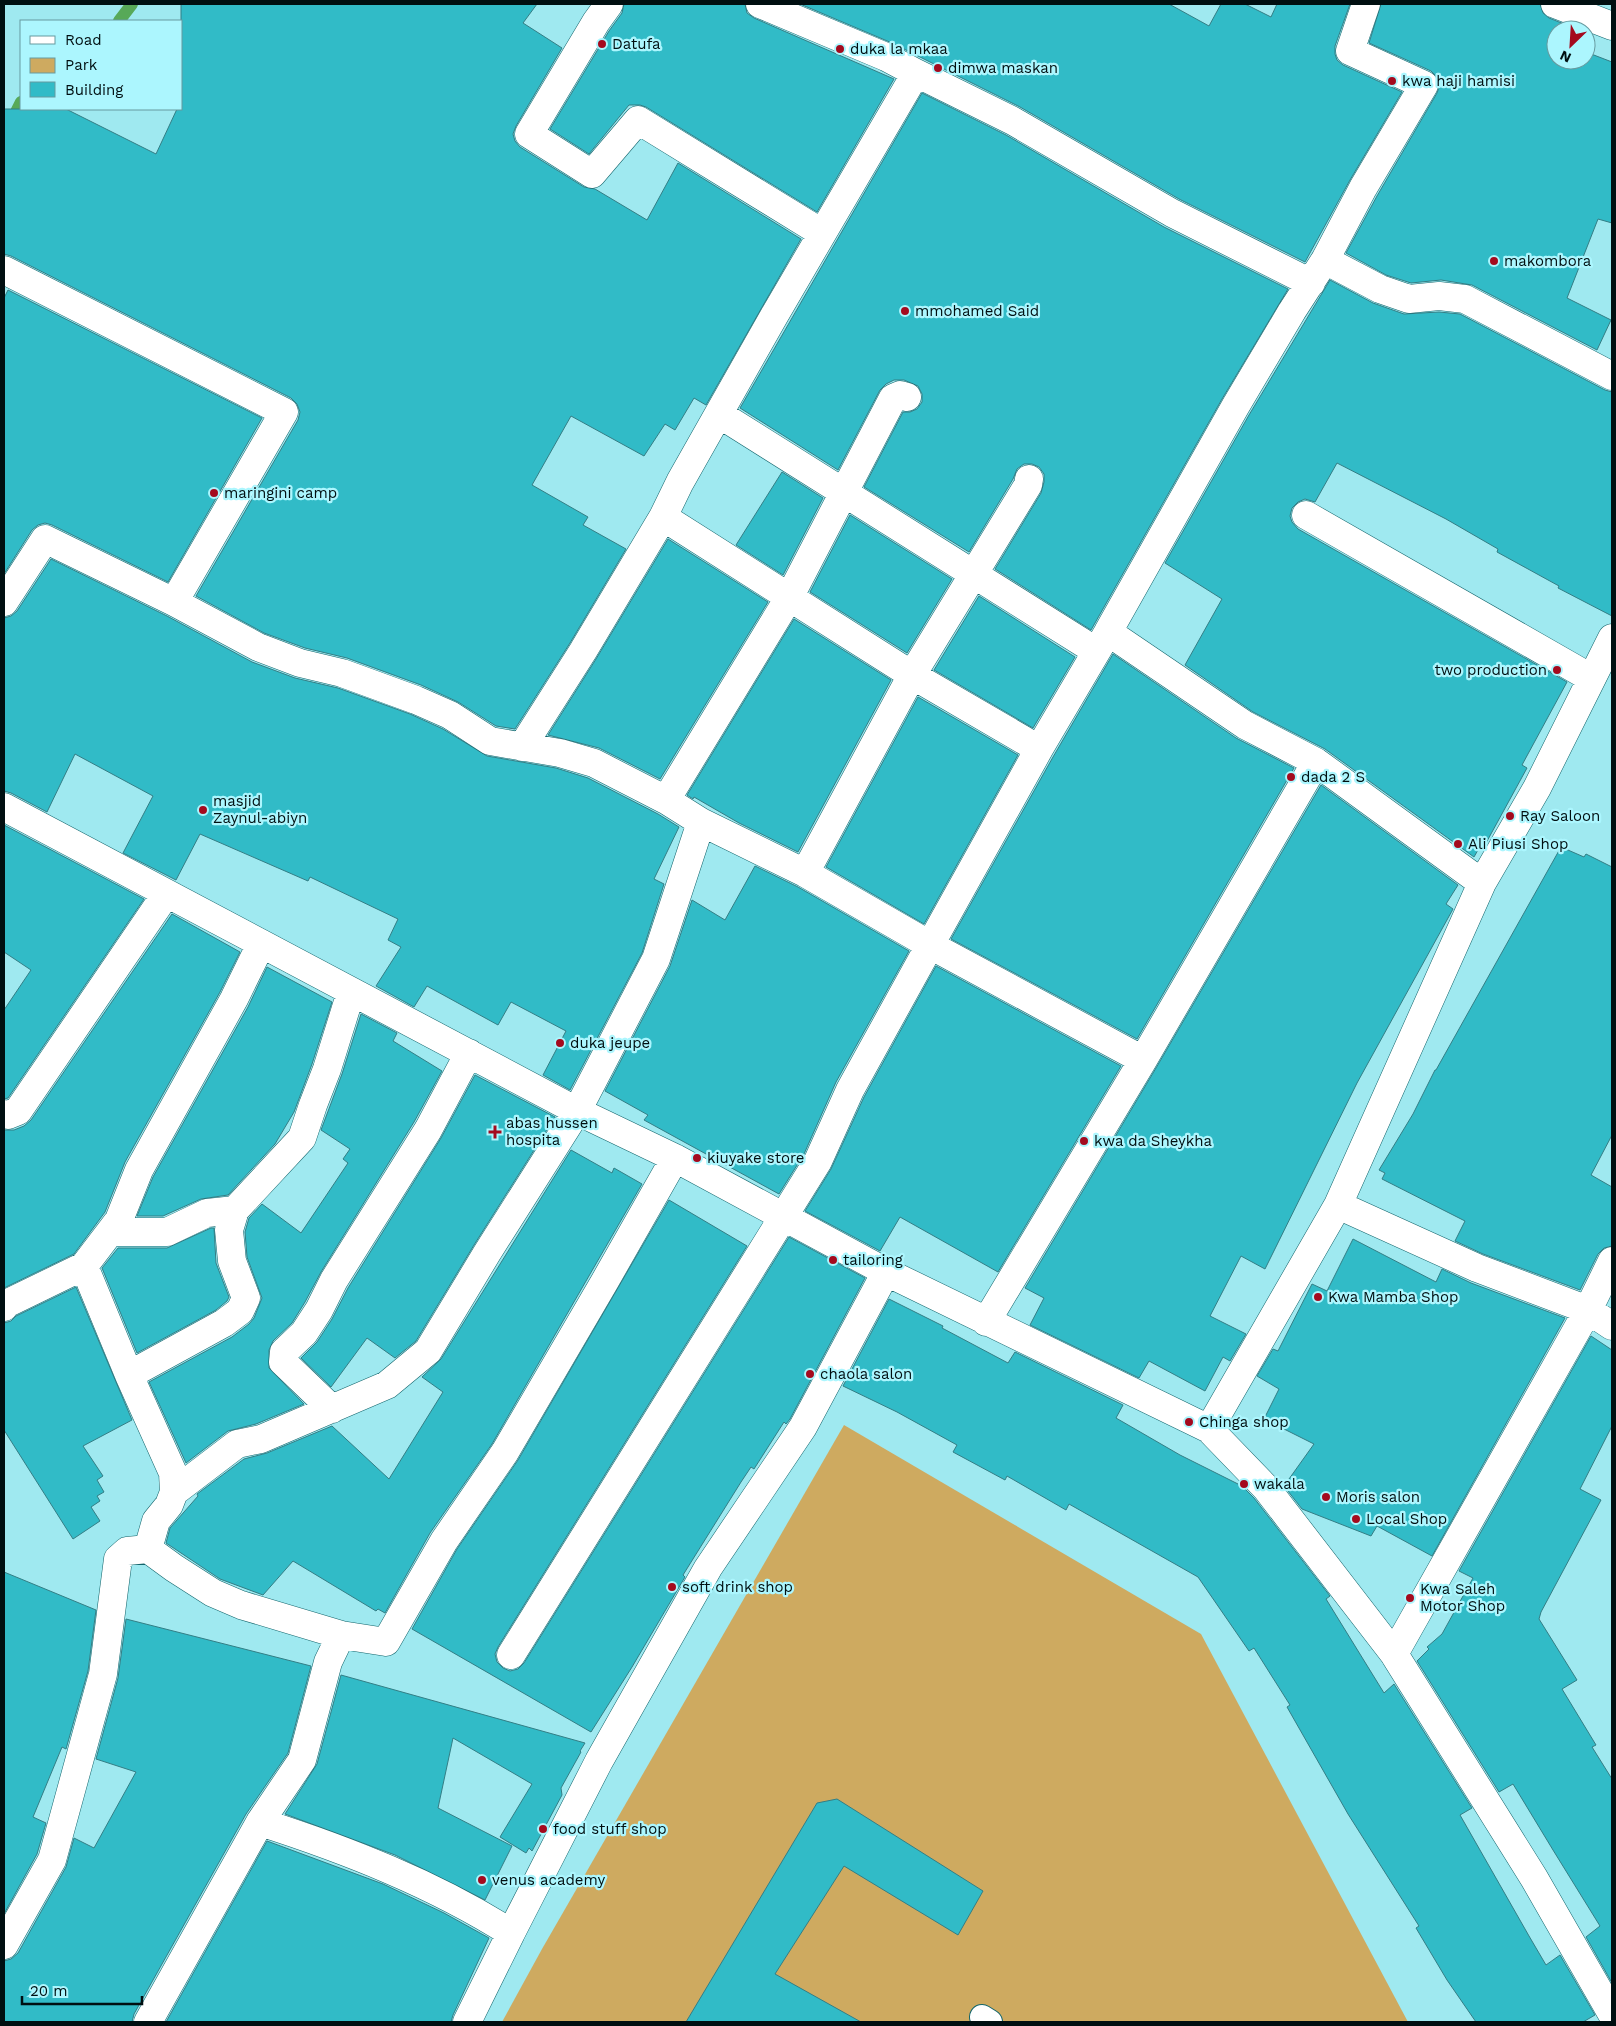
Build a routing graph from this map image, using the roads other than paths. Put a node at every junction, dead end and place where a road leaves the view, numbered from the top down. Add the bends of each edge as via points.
1 (609, 4) edge
2 (760, 4) edge
3 (1366, 4) edge
4 (1555, 4) edge
5 (1612, 26) edge
6 (916, 74) junction
7 (822, 233) junction
8 (1325, 260) junction
9 (4, 270) edge
10 (1311, 283) junction
11 (1612, 376) edge
12 (907, 396) dead end
13 (719, 414) junction
14 (1029, 478) dead end
15 (845, 492) junction
16 (1306, 515) dead end
17 (664, 517) junction
18 (972, 574) junction
19 (790, 596) junction
20 (4, 602) edge
21 (174, 602) junction
22 (1612, 638) edge
23 (1102, 641) junction
24 (912, 675) junction
25 (1591, 678) junction
26 (522, 747) junction
27 (1039, 749) junction
28 (1316, 762) junction
29 (666, 800) junction
30 (4, 807) edge
31 (701, 822) junction
32 (805, 873) junction
33 (1482, 883) junction
34 (166, 894) junction
35 (261, 944) junction
36 (930, 945) junction
37 (351, 992) junction
38 (469, 1053) junction
39 (1143, 1060) junction
40 (577, 1111) junction
41 (4, 1114) edge
42 (675, 1158) junction
43 (1338, 1205) junction
44 (235, 1210) junction
45 (784, 1216) junction
46 (110, 1232) junction
47 (1612, 1261) edge
48 (84, 1266) junction
49 (886, 1272) junction
50 (4, 1307) edge
51 (1588, 1310) junction
52 (986, 1322) junction
53 (1612, 1326) edge
54 (129, 1375) junction
55 (332, 1409) junction
56 (1209, 1429) junction
57 (174, 1492) junction
58 (148, 1549) junction
59 (341, 1635) junction
60 (1394, 1654) junction
61 (511, 1655) dead end
62 (260, 1822) junction
63 (511, 1933) junction
64 (4, 1945) edge
65 (1612, 2014) edge
66 (148, 2022) edge
67 (467, 2022) edge

1 - 7 street via 529,134 592,174 638,120
2 - 6 street via 886,57
3 - 8 street via 1350,51 1424,85
4 - 5 street
6 - 7 street
6 - 10 street via 1013,121 1172,213
7 - 13 street
8 - 10 street
8 - 11 street via 1409,299 1439,296 1465,299
9 - 21 street via 284,412
10 - 23 street via 1235,407
12 - 15 street via 893,398
13 - 15 street
13 - 17 street
14 - 18 street
15 - 18 street
15 - 19 street
16 - 25 street
17 - 19 street
17 - 26 street
18 - 23 street
18 - 24 street
19 - 24 street
19 - 29 street
20 - 21 street via 45,539
21 - 26 street via 258,647 416,700 450,715 490,741
22 - 25 street
23 - 27 street
23 - 28 street via 1245,725
24 - 27 street
24 - 32 street
25 - 33 street via 1537,788
26 - 29 street via 594,763
27 - 36 street
28 - 33 street
28 - 39 street
29 - 31 street
30 - 34 street
31 - 32 street
31 - 40 street via 656,959
32 - 36 street
33 - 43 street
34 - 35 street
34 - 41 street via 18,1111
35 - 37 street
35 - 46 street via 139,1170 119,1220
36 - 39 street
36 - 45 street via 850,1090 818,1161
37 - 38 street
37 - 44 street via 302,1138
38 - 40 street
38 - 55 street via 428,1130 334,1280 314,1318 284,1352 283,1362
39 - 52 street
40 - 42 street
40 - 55 street via 428,1351 388,1385
42 - 45 street
42 - 59 street via 557,1364 504,1452 444,1541 386,1642
43 - 51 street via 1477,1268
43 - 56 street
44 - 46 street via 207,1214 167,1232
44 - 54 street via 229,1230 232,1261 246,1298 240,1311
45 - 49 street
45 - 61 street
46 - 48 street
47 - 51 street
48 - 50 street
48 - 54 street
49 - 52 street
49 - 63 street via 803,1427 708,1568 599,1761
51 - 53 street
51 - 60 street
52 - 56 street
54 - 57 street via 174,1473
55 - 57 street via 261,1439 236,1444
56 - 60 street via 1266,1488
57 - 58 street via 169,1505 156,1521
58 - 59 street via 213,1593 241,1605
58 - 64 street via 127,1551 118,1559 103,1674 52,1860
59 - 62 street via 328,1662 302,1760
60 - 65 street via 1534,1878
62 - 63 street via 329,1844 428,1887
62 - 66 street
63 - 67 street

